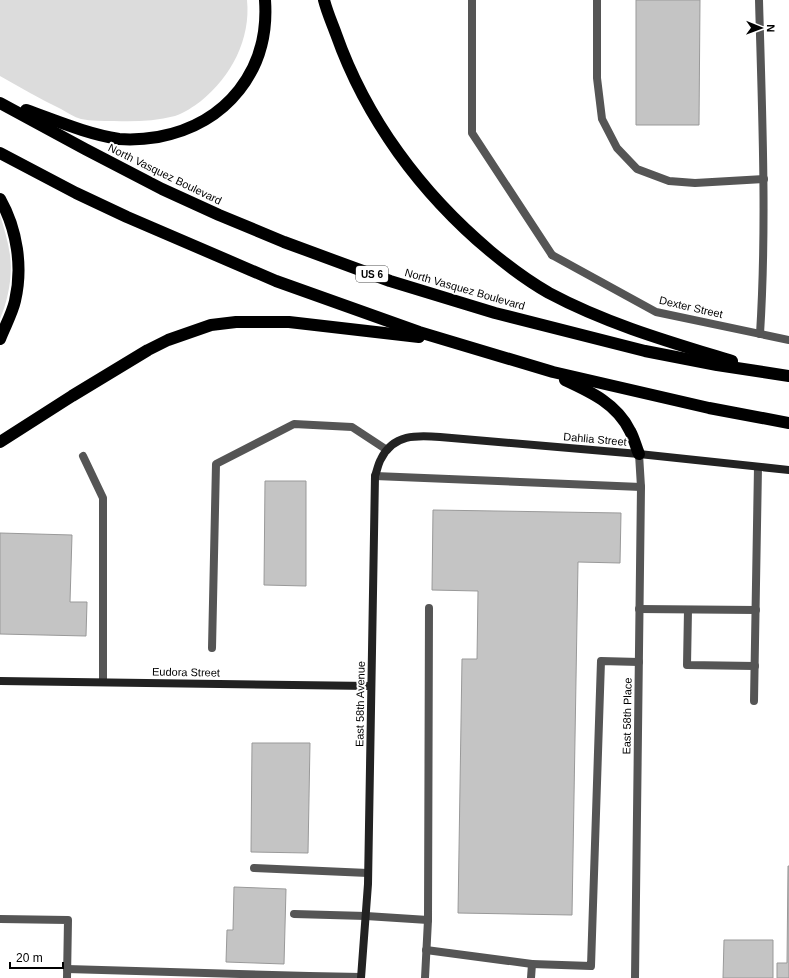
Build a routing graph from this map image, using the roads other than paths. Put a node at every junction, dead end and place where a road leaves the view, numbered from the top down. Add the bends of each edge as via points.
1 (265, 0) edge
2 (324, 0) edge
3 (472, 0) edge
4 (597, 0) edge
5 (759, 0) edge
6 (0, 102) edge
7 (0, 153) edge
8 (764, 179) junction
9 (0, 199) edge
10 (760, 334) junction
11 (0, 339) edge
12 (443, 340) junction
13 (789, 340) edge
14 (535, 367) junction
15 (770, 373) junction
16 (789, 376) edge
17 (789, 423) edge
18 (400, 440) joint
19 (0, 442) edge
20 (387, 450) junction
21 (639, 454) junction
22 (83, 456) dead end
23 (758, 467) junction
24 (789, 470) edge
25 (375, 476) junction
26 (641, 487) junction
27 (429, 608) dead end
28 (640, 609) junction
29 (688, 610) junction
30 (756, 610) junction
31 (212, 648) dead end
32 (639, 662) junction
33 (755, 666) junction
34 (0, 681) edge
35 (103, 682) junction
36 (371, 686) junction
37 (754, 701) dead end
38 (254, 868) dead end
39 (368, 873) junction
40 (294, 914) dead end
41 (366, 916) junction
42 (0, 919) edge
43 (428, 920) junction
44 (426, 950) junction
45 (532, 964) junction
46 (67, 969) junction
47 (309, 977) edge
48 (361, 977) edge
49 (66, 978) edge
50 (425, 978) edge
51 (531, 978) edge
52 (634, 978) edge

1 - 6 highway via 263,37 252,71 239,91 222,108 203,122 184,131 145,139 120,139 94,134
2 - 15 highway via 345,61 383,130 414,174 444,209 509,267 548,292 593,315 650,336
3 - 10 street, Dexter Street via 472,133 552,255 656,312
4 - 8 street via 598,78 602,119 617,148 638,169 669,181 695,183
5 - 8 street
6 - 15 highway, North Vasquez Boulevard / US 6 via 84,150 162,190 284,242 390,281 495,313 645,351
7 - 12 highway via 127,217 276,281
8 - 10 street
9 - 11 highway via 15,236 18,264 15,300
10 - 13 street, Dexter Street
12 - 14 highway
12 - 19 highway via 289,322 236,322 211,325 148,350
14 - 17 highway via 710,408
14 - 21 highway via 584,388 611,405 622,416 631,431
15 - 16 highway, North Vasquez Boulevard / US 6
18 - 20 street, East 58th Avenue
18 - 21 street, Dahlia Street via 415,435
20 - 25 street, East 58th Avenue via 380,459
20 - 31 street via 352,427 294,424 216,464
21 - 23 street, Dahlia Street
21 - 26 street, East 58th Place
22 - 35 street via 103,498
23 - 24 street, Dahlia Street
23 - 30 street
25 - 26 street
25 - 36 street, East 58th Avenue
26 - 28 street, East 58th Place
27 - 43 street
28 - 29 street
28 - 32 street, East 58th Place
29 - 30 street
29 - 33 street via 687,665
30 - 33 street
32 - 45 street via 601,660 591,966
32 - 52 street, East 58th Place
33 - 37 street
34 - 35 street, Eudora Street
35 - 36 street, Eudora Street
36 - 39 street, East 58th Avenue
38 - 39 street
39 - 41 street, East 58th Avenue
40 - 41 street
41 - 43 street
41 - 48 street, East 58th Avenue
42 - 46 street via 68,920
43 - 44 street
44 - 45 street
44 - 50 street
45 - 51 street
46 - 47 street
46 - 49 street
47 - 48 street

